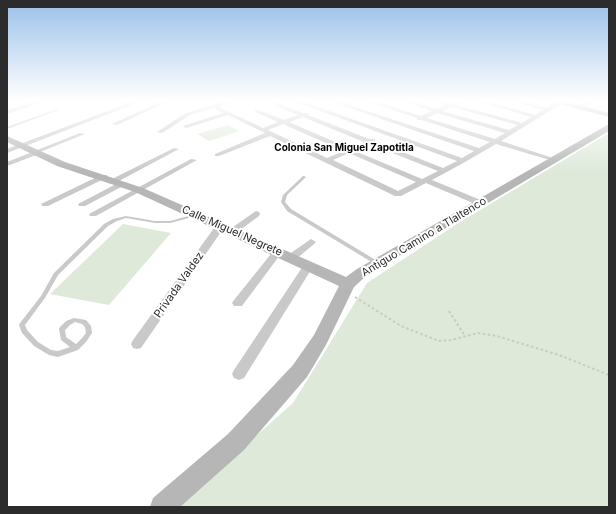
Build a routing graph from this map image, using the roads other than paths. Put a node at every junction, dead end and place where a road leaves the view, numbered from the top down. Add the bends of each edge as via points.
1 (68, 125) edge
2 (171, 125) edge
3 (189, 125) edge
4 (251, 125) edge
5 (277, 125) edge
6 (288, 125) edge
7 (329, 125) edge
8 (361, 125) edge
9 (402, 125) edge
10 (443, 125) edge
11 (484, 125) edge
12 (524, 125) edge
13 (598, 125) edge
14 (186, 126) dead end
15 (405, 126) junction
16 (262, 130) junction
17 (160, 132) dead end
18 (511, 133) junction
19 (82, 134) dead end
20 (269, 134) junction
21 (386, 134) junction
22 (370, 141) junction
23 (496, 142) junction
24 (11, 144) edge
25 (176, 149) dead end
26 (348, 151) junction
27 (480, 151) junction
28 (36, 153) junction
29 (217, 154) dead end
30 (193, 160) dead end
31 (555, 160) junction
32 (326, 161) junction
33 (463, 162) junction
34 (7, 164) edge
35 (444, 170) junction
36 (304, 177) dead end
37 (113, 180) junction
38 (424, 181) junction
39 (139, 190) junction
40 (480, 203) junction
41 (45, 204) dead end
42 (82, 204) dead end
43 (93, 214) dead end
44 (196, 214) junction
45 (256, 214) dead end
46 (220, 226) junction
47 (233, 231) junction
48 (311, 242) dead end
49 (278, 251) junction
50 (292, 257) junction
51 (378, 263) junction
52 (309, 265) junction
53 (345, 288) junction
54 (238, 302) dead end
55 (137, 344) dead end
56 (76, 348) junction
57 (239, 374) dead end
58 (162, 507) edge

1 - 24 street
2 - 17 street
3 - 14 street
4 - 16 street
5 - 16 street
6 - 26 street
7 - 22 street
8 - 21 street
9 - 15 street
10 - 23 street
11 - 18 street
12 - 18 street
13 - 31 street, Antiguo Camino a Tlaltenco
15 - 21 street
15 - 27 street
16 - 20 street
18 - 23 street
19 - 28 street
20 - 29 street
20 - 32 street
21 - 22 street
21 - 33 street
22 - 26 street
22 - 35 street
23 - 27 street
23 - 31 street
24 - 28 street, Calle Miguel Negrete
25 - 37 street
26 - 32 street
26 - 38 street
27 - 33 street
28 - 34 street
28 - 37 street, Calle Miguel Negrete via 61,164
30 - 39 street
31 - 40 street, Antiguo Camino a Tlaltenco
32 - 38 street via 398,194
33 - 35 street
35 - 38 street
36 - 51 lane via 285,195 283,202 289,210
37 - 39 street, Calle Miguel Negrete
37 - 41 street
37 - 42 street
38 - 40 street
39 - 43 street
39 - 44 street, Calle Miguel Negrete
40 - 51 street, Antiguo Camino a Tlaltenco
44 - 46 street, Calle Miguel Negrete
44 - 56 lane via 170,222 126,217 115,220 106,225 56,274 22,325 36,344 49,352 58,354
45 - 47 street
46 - 47 street, Calle Miguel Negrete
46 - 55 street, Privada Valdez
47 - 49 street, Calle Miguel Negrete
48 - 50 street
49 - 50 street, Calle Miguel Negrete
49 - 54 street
50 - 52 street, Calle Miguel Negrete
51 - 53 street, Antiguo Camino a Tlaltenco
52 - 53 street, Calle Miguel Negrete
52 - 57 street
53 - 58 street, Antiguo Camino a Tlaltenco via 320,340 300,371 236,442
56 - 56 lane via 89,333 84,322 74,320 62,329 62,338

